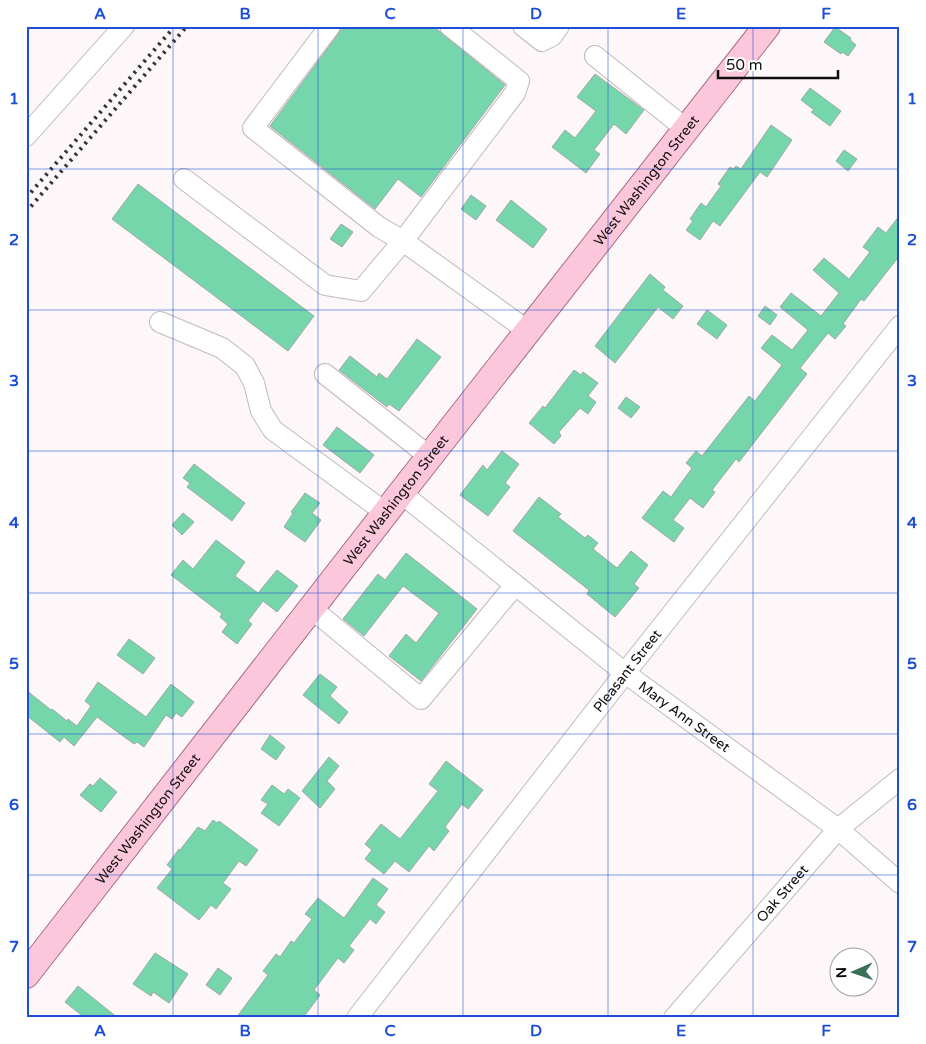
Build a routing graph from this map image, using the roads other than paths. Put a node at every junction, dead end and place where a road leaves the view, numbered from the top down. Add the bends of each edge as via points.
1 (124, 26) edge
2 (330, 26) edge
3 (450, 26) edge
4 (522, 26) edge
5 (559, 26) edge
6 (767, 26) edge
7 (595, 56) dead end
8 (686, 129) junction
9 (26, 136) edge
10 (184, 179) dead end
11 (404, 241) junction
12 (160, 322) dead end
13 (900, 326) edge
14 (528, 331) junction
15 (325, 374) dead end
16 (430, 456) junction
17 (393, 503) junction
18 (516, 585) junction
19 (312, 608) junction
20 (625, 673) junction
21 (900, 779) edge
22 (838, 829) junction
23 (900, 883) edge
24 (26, 975) edge
25 (675, 1017) edge
26 (357, 1018) edge

1 - 9 street
2 - 11 street via 253,128 379,227
3 - 11 street via 519,81 515,93
4 - 5 street via 542,41 552,36
6 - 8 main road, West Washington Street
7 - 8 street
8 - 14 main road, West Washington Street
10 - 11 street via 325,285 361,291
11 - 14 street
12 - 17 street, Mary Ann Street via 222,348 244,366 254,383 261,412 274,430
13 - 20 street, Pleasant Street
14 - 16 main road, West Washington Street
15 - 16 street
16 - 17 main road, West Washington Street
17 - 18 street, Mary Ann Street
17 - 19 main road, West Washington Street
18 - 19 street via 421,699
18 - 20 street, Mary Ann Street
19 - 24 main road, West Washington Street
20 - 22 street, Mary Ann Street
20 - 26 street, Pleasant Street
21 - 22 street, Oak Street
22 - 23 street, Mary Ann Street
22 - 25 street, Oak Street

